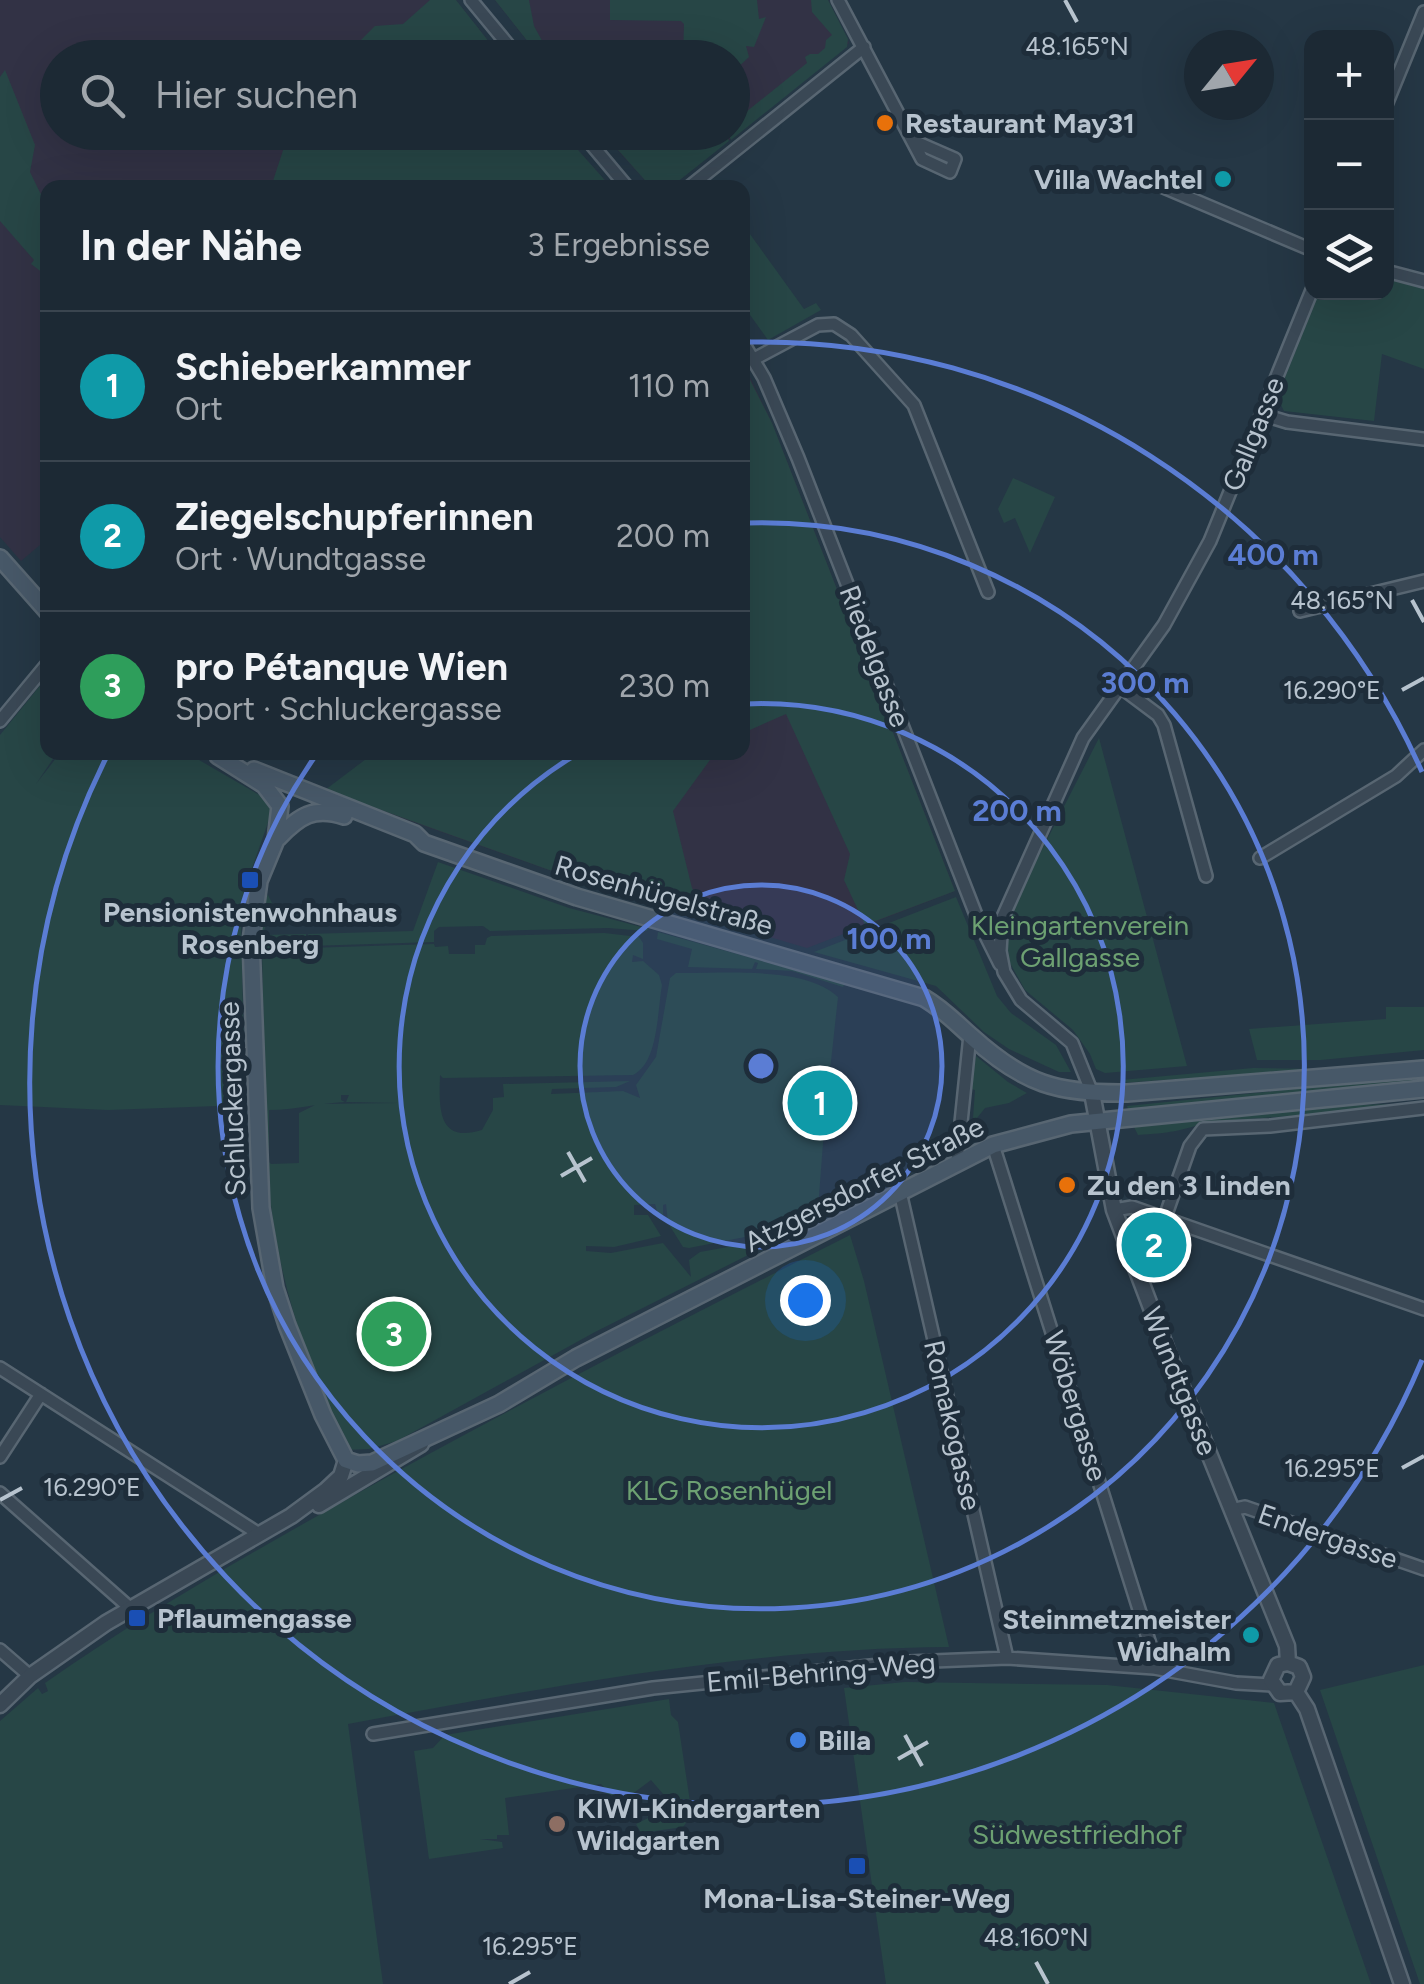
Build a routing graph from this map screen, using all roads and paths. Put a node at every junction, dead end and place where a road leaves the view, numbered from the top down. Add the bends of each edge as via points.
1 (471, 0) edge
2 (838, 0) edge
3 (1424, 12) edge
4 (504, 40) edge
5 (864, 47) junction
6 (1394, 85) edge
7 (750, 138) edge
8 (916, 142) dead end
9 (596, 150) edge
10 (735, 150) edge
11 (621, 180) edge
12 (698, 180) edge
13 (1150, 181) dead end
14 (1304, 247) edge
15 (1394, 273) edge
16 (1424, 281) edge
17 (1308, 300) edge
18 (750, 353) edge
19 (754, 359) junction
20 (1261, 414) junction
21 (1424, 439) edge
22 (0, 558) edge
23 (1424, 580) edge
24 (988, 592) dead end
25 (40, 603) edge
26 (1300, 611) dead end
27 (40, 673) edge
28 (1122, 688) junction
29 (0, 720) edge
30 (1424, 750) edge
31 (225, 760) edge
32 (231, 760) edge
33 (276, 840) junction
34 (424, 843) junction
35 (1260, 858) dead end
36 (1206, 876) dead end
37 (1006, 904) junction
38 (978, 920) junction
39 (1004, 972) junction
40 (970, 1036) junction
41 (1424, 1069) edge
42 (1424, 1089) edge
43 (1092, 1093) junction
44 (1424, 1108) edge
45 (1098, 1121) junction
46 (993, 1144) junction
47 (957, 1161) junction
48 (900, 1192) junction
49 (1114, 1210) junction
50 (1164, 1220) junction
51 (1424, 1309) edge
52 (0, 1368) edge
53 (41, 1394) junction
54 (424, 1440) junction
55 (0, 1457) edge
56 (346, 1460) junction
57 (0, 1493) edge
58 (1232, 1510) junction
59 (291, 1516) junction
60 (259, 1534) junction
61 (1424, 1569) edge
62 (130, 1608) junction
63 (0, 1650) edge
64 (1007, 1658) junction
65 (1288, 1663) junction
66 (1154, 1668) junction
67 (30, 1676) junction
68 (1272, 1686) junction
69 (1296, 1692) junction
70 (0, 1705) edge
71 (372, 1734) dead end
72 (1402, 1984) edge

1 - 4 street
2 - 5 street
3 - 6 street
5 - 7 street
5 - 8 street
9 - 11 street
10 - 12 street
13 - 14 street
15 - 16 street
17 - 20 street, Gallgasse
18 - 19 street, Riedelgasse
19 - 24 street via 815,327 834,324 851,335 914,405
19 - 38 street, Riedelgasse
20 - 21 street
20 - 28 street, Gallgasse via 1198,565
22 - 25 main road
23 - 26 street
27 - 29 street
28 - 36 street via 1164,725
28 - 37 street, Gallgasse via 1082,738
30 - 35 street via 1396,776
31 - 33 main road, Schluckergasse via 276,796
32 - 34 main road, Rosenhügelstraße
33 - 34 main road via 303,815 328,811
33 - 56 main road, Schluckergasse via 259,881 251,940 261,1208 287,1325
34 - 40 main road, Rosenhügelstraße via 577,897 900,989 941,1008
37 - 38 street
37 - 39 street, Gallgasse via 1000,936
38 - 39 street, Riedelgasse
39 - 43 street via 1022,1000 1072,1043
40 - 43 main road, Rosenhügelstraße via 1022,1075
40 - 47 street
41 - 43 main road
42 - 45 main road, Atzgersdorfer Straße
43 - 45 street, Wundtgasse
44 - 50 street via 1206,1128 1190,1146
45 - 46 main road, Atzgersdorfer Straße
45 - 49 street, Wundtgasse
46 - 47 main road, Atzgersdorfer Straße
46 - 66 street, Wöbergasse
47 - 48 main road, Atzgersdorfer Straße
48 - 54 main road, Atzgersdorfer Straße
48 - 64 street, Romakogasse
49 - 50 street via 1132,1207
49 - 58 street, Wundtgasse
50 - 51 street
52 - 53 street
53 - 55 street
53 - 60 street
54 - 56 main road, Atzgersdorfer Straße via 372,1463
54 - 59 street, Atzgersdorfer Straße via 362,1482
56 - 59 street, Atzgersdorfer Straße via 336,1484
57 - 62 street
58 - 61 street, Endergasse via 1245,1507
58 - 65 street, Wundtgasse via 1288,1646
59 - 60 street, Atzgersdorfer Straße
60 - 62 street, Atzgersdorfer Straße
62 - 67 street, Atzgersdorfer Straße
63 - 67 street
64 - 66 street, Emil-Behring-Weg
64 - 71 street, Emil-Behring-Weg via 653,1688
65 - 68 street via 1274,1670
65 - 69 street via 1303,1677
66 - 68 street, Emil-Behring-Weg
67 - 70 street, Atzgersdorfer Straße
68 - 69 street via 1286,1695
69 - 72 street

